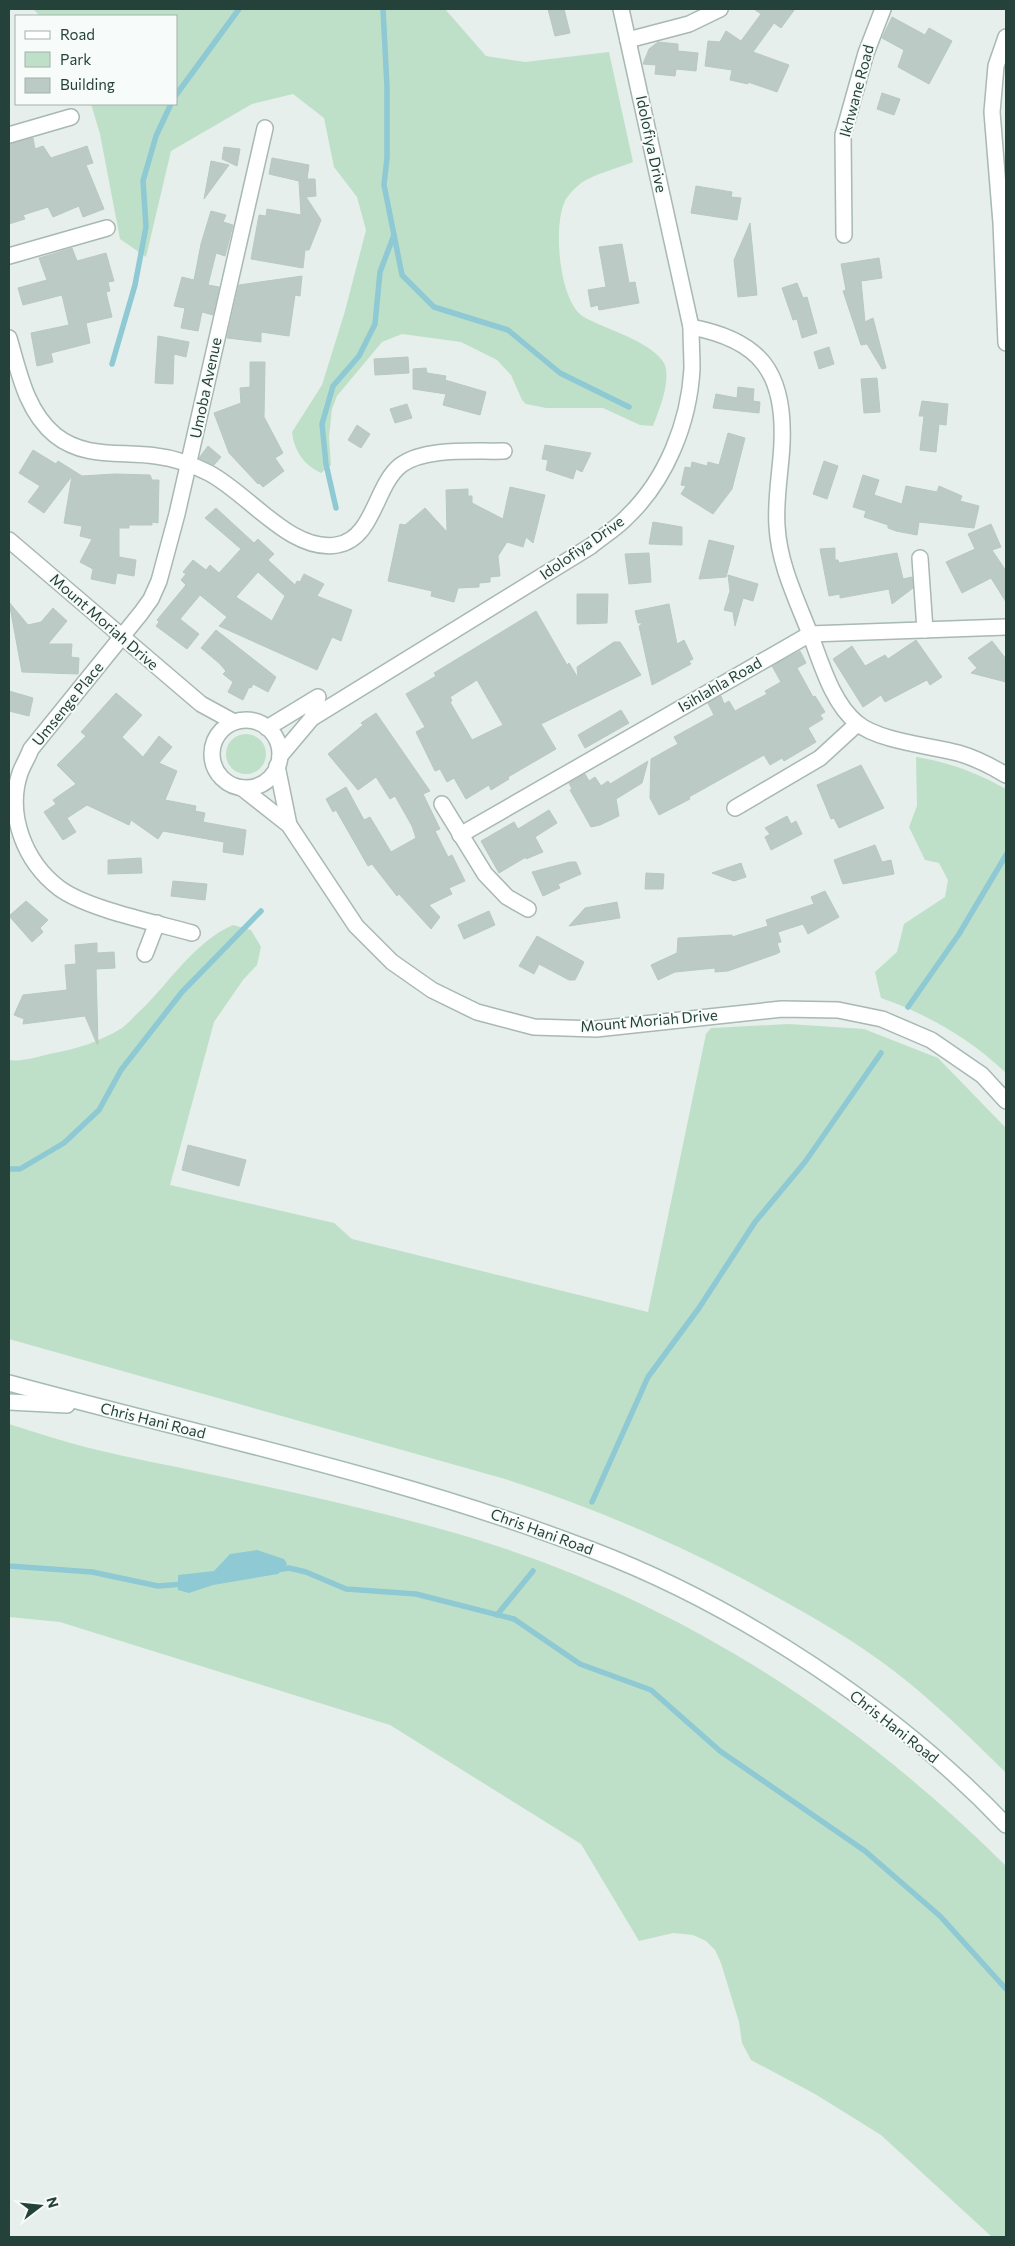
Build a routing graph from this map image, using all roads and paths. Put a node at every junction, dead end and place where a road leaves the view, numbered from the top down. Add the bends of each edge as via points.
1 (621, 9) edge
2 (720, 9) edge
3 (883, 9) edge
4 (1006, 37) edge
5 (628, 40) junction
6 (71, 117) dead end
7 (265, 128) dead end
8 (9, 135) edge
9 (107, 228) dead end
10 (844, 235) dead end
11 (9, 256) edge
12 (691, 327) junction
13 (9, 338) edge
14 (1006, 343) edge
15 (504, 451) dead end
16 (190, 464) junction
17 (9, 540) edge
18 (920, 558) dead end
19 (1006, 627) edge
20 (925, 630) junction
21 (810, 634) junction
22 (122, 638) junction
23 (201, 704) junction
24 (312, 718) junction
25 (234, 722) junction
26 (857, 724) junction
27 (267, 728) junction
28 (218, 734) junction
29 (279, 761) junction
30 (1006, 775) edge
31 (242, 788) junction
32 (442, 804) dead end
33 (734, 808) dead end
34 (289, 825) junction
35 (460, 834) junction
36 (528, 909) dead end
37 (157, 923) junction
38 (192, 933) dead end
39 (145, 954) dead end
40 (1006, 1101) edge
41 (9, 1382) edge
42 (9, 1402) edge
43 (98, 1407) junction
44 (1006, 1825) edge

1 - 5 street, Idolofiya Drive
2 - 5 street via 689,24
3 - 10 street, Ikhwane Road via 866,52 843,135
4 - 14 street via 996,66 992,112
5 - 12 street, Idolofiya Drive
6 - 8 street
7 - 16 street, Umoba Avenue
9 - 11 street
12 - 21 street via 744,344 768,371 778,394 782,413 777,526 781,558
12 - 24 street, Idolofiya Drive via 692,370 686,412 655,484 627,518 591,546
13 - 16 street via 32,407 41,421 68,444 85,451 155,456
15 - 16 street via 437,453 402,465 391,475 362,530 340,545 325,547 294,537 225,482
16 - 22 street, Umoba Avenue via 159,581 151,599
17 - 22 street, Mount Moriah Drive
18 - 20 street
19 - 20 street, Isihlahla Road
20 - 21 street, Isihlahla Road
21 - 26 street via 831,687
21 - 35 street, Isihlahla Road
22 - 23 street, Mount Moriah Drive
22 - 37 street, Umsenge Place via 32,749 20,774 16,796 17,824 26,849 60,888 81,900
23 - 25 street, Mount Moriah Drive
23 - 28 street, Mount Moriah Drive
24 - 27 street via 318,697
24 - 29 street, Idolofiya Drive
25 - 27 street, Mount Moriah Drive via 247,720
25 - 28 street
26 - 30 street via 891,737 958,753
26 - 33 street via 820,758
27 - 29 street, Mount Moriah Drive via 276,738
28 - 31 street, Mount Moriah Drive via 213,744 215,768 231,784
29 - 31 street via 265,782
29 - 34 street, Mount Moriah Drive
31 - 34 street, Mount Moriah Drive
32 - 35 street
34 - 40 street, Mount Moriah Drive via 356,926 392,962 432,990 477,1012 534,1027 596,1029 782,1009 838,1010 882,1019 931,1040 982,1075
35 - 36 street via 496,887
37 - 38 street, Umsenge Place
37 - 39 street
41 - 43 street, Chris Hani Road
42 - 43 street
43 - 44 street, Chris Hani Road via 477,1508 594,1550 677,1588 766,1636 874,1708 972,1789

